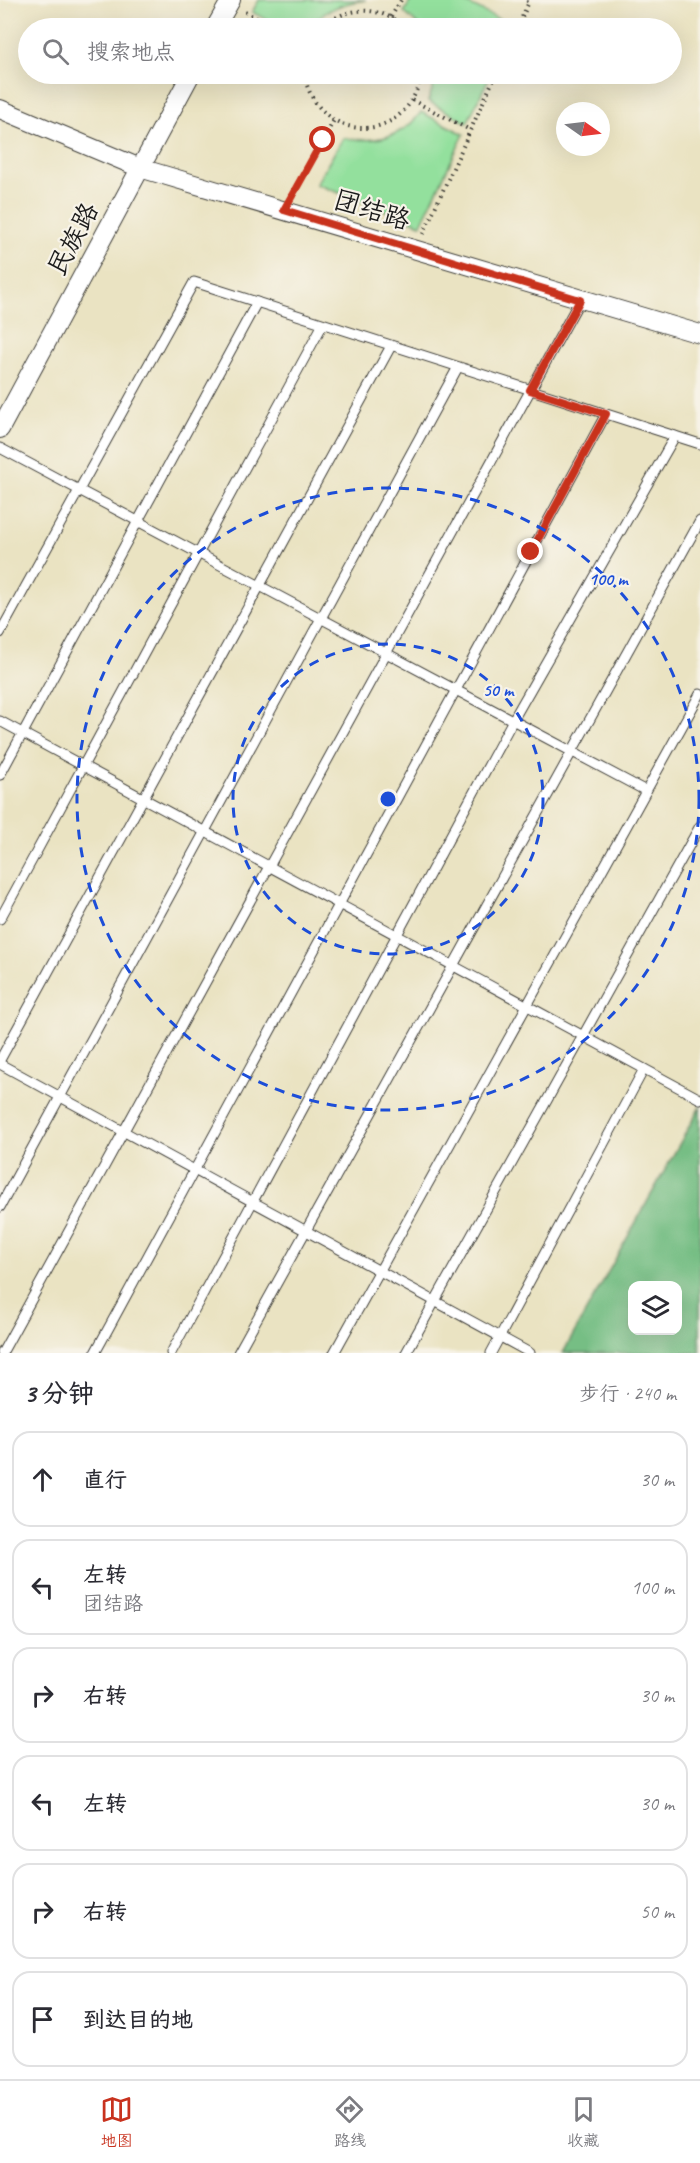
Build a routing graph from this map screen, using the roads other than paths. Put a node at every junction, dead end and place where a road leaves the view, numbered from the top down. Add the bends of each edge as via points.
1 (230, 2) edge
2 (221, 18) edge
3 (186, 84) edge
4 (0, 110) edge
5 (140, 168) junction
6 (580, 300) junction
7 (257, 302) junction
8 (323, 324) junction
9 (700, 334) edge
10 (391, 345) junction
11 (458, 367) junction
12 (530, 390) junction
13 (606, 414) junction
14 (0, 429) edge
15 (675, 436) junction
16 (700, 444) edge
17 (0, 448) edge
18 (79, 490) junction
19 (138, 521) junction
20 (700, 521) edge
21 (198, 553) junction
22 (260, 586) junction
23 (321, 618) junction
24 (0, 633) edge
25 (386, 653) junction
26 (456, 690) junction
27 (700, 694) edge
28 (513, 720) junction
29 (0, 721) edge
30 (22, 734) junction
31 (572, 752) junction
32 (83, 766) junction
33 (0, 775) edge
34 (646, 791) junction
35 (143, 799) junction
36 (700, 826) edge
37 (204, 832) junction
38 (269, 867) junction
39 (339, 904) junction
40 (0, 919) edge
41 (397, 935) junction
42 (453, 966) junction
43 (527, 1005) junction
44 (583, 1036) junction
45 (0, 1060) edge
46 (0, 1064) edge
47 (644, 1069) junction
48 (60, 1097) junction
49 (700, 1099) edge
50 (124, 1132) junction
51 (194, 1170) junction
52 (252, 1202) junction
53 (0, 1206) edge
54 (306, 1231) junction
55 (380, 1271) junction
56 (435, 1301) junction
57 (500, 1336) junction
58 (2, 1353) edge
59 (95, 1353) edge
60 (171, 1353) edge
61 (238, 1353) edge
62 (334, 1353) edge
63 (406, 1353) edge
64 (490, 1353) edge
65 (530, 1353) edge

1 - 2 street
3 - 5 street, 民族路
4 - 5 street, 团结路
5 - 6 street, 团结路
5 - 14 street, 民族路
6 - 9 street, 团结路
6 - 12 lane
7 - 8 lane
7 - 18 lane via 194,282
7 - 19 lane
8 - 10 lane
8 - 21 lane
10 - 11 lane
10 - 22 lane
11 - 12 lane
11 - 23 lane
12 - 13 lane
12 - 25 lane
13 - 15 lane
13 - 26 lane
15 - 16 lane
15 - 28 lane
17 - 18 lane
18 - 19 lane
18 - 24 lane
19 - 21 lane
19 - 30 lane
20 - 31 lane
21 - 22 lane
21 - 32 lane
22 - 23 lane
22 - 35 lane
23 - 25 lane
23 - 37 lane
25 - 26 lane
25 - 38 lane
26 - 28 lane
26 - 39 lane
27 - 34 lane
28 - 31 lane
28 - 41 lane
29 - 30 lane
30 - 32 lane
30 - 33 lane
31 - 34 lane
31 - 42 lane
32 - 35 lane
32 - 40 lane
34 - 43 lane
35 - 37 lane
35 - 45 lane
36 - 44 lane
37 - 38 lane
37 - 48 lane
38 - 39 lane
38 - 50 lane
39 - 41 lane
39 - 51 lane
41 - 42 lane
41 - 52 lane
42 - 43 lane
42 - 54 lane
43 - 44 lane
43 - 55 lane
44 - 47 lane
44 - 56 lane
46 - 48 lane
47 - 49 lane
47 - 57 lane
48 - 50 lane
48 - 53 lane
50 - 51 lane
50 - 58 lane
51 - 52 lane
51 - 59 lane
52 - 54 lane
52 - 60 lane
54 - 55 lane
54 - 61 lane
55 - 56 lane
55 - 62 lane
56 - 57 lane
56 - 63 lane
57 - 64 lane
57 - 65 lane

